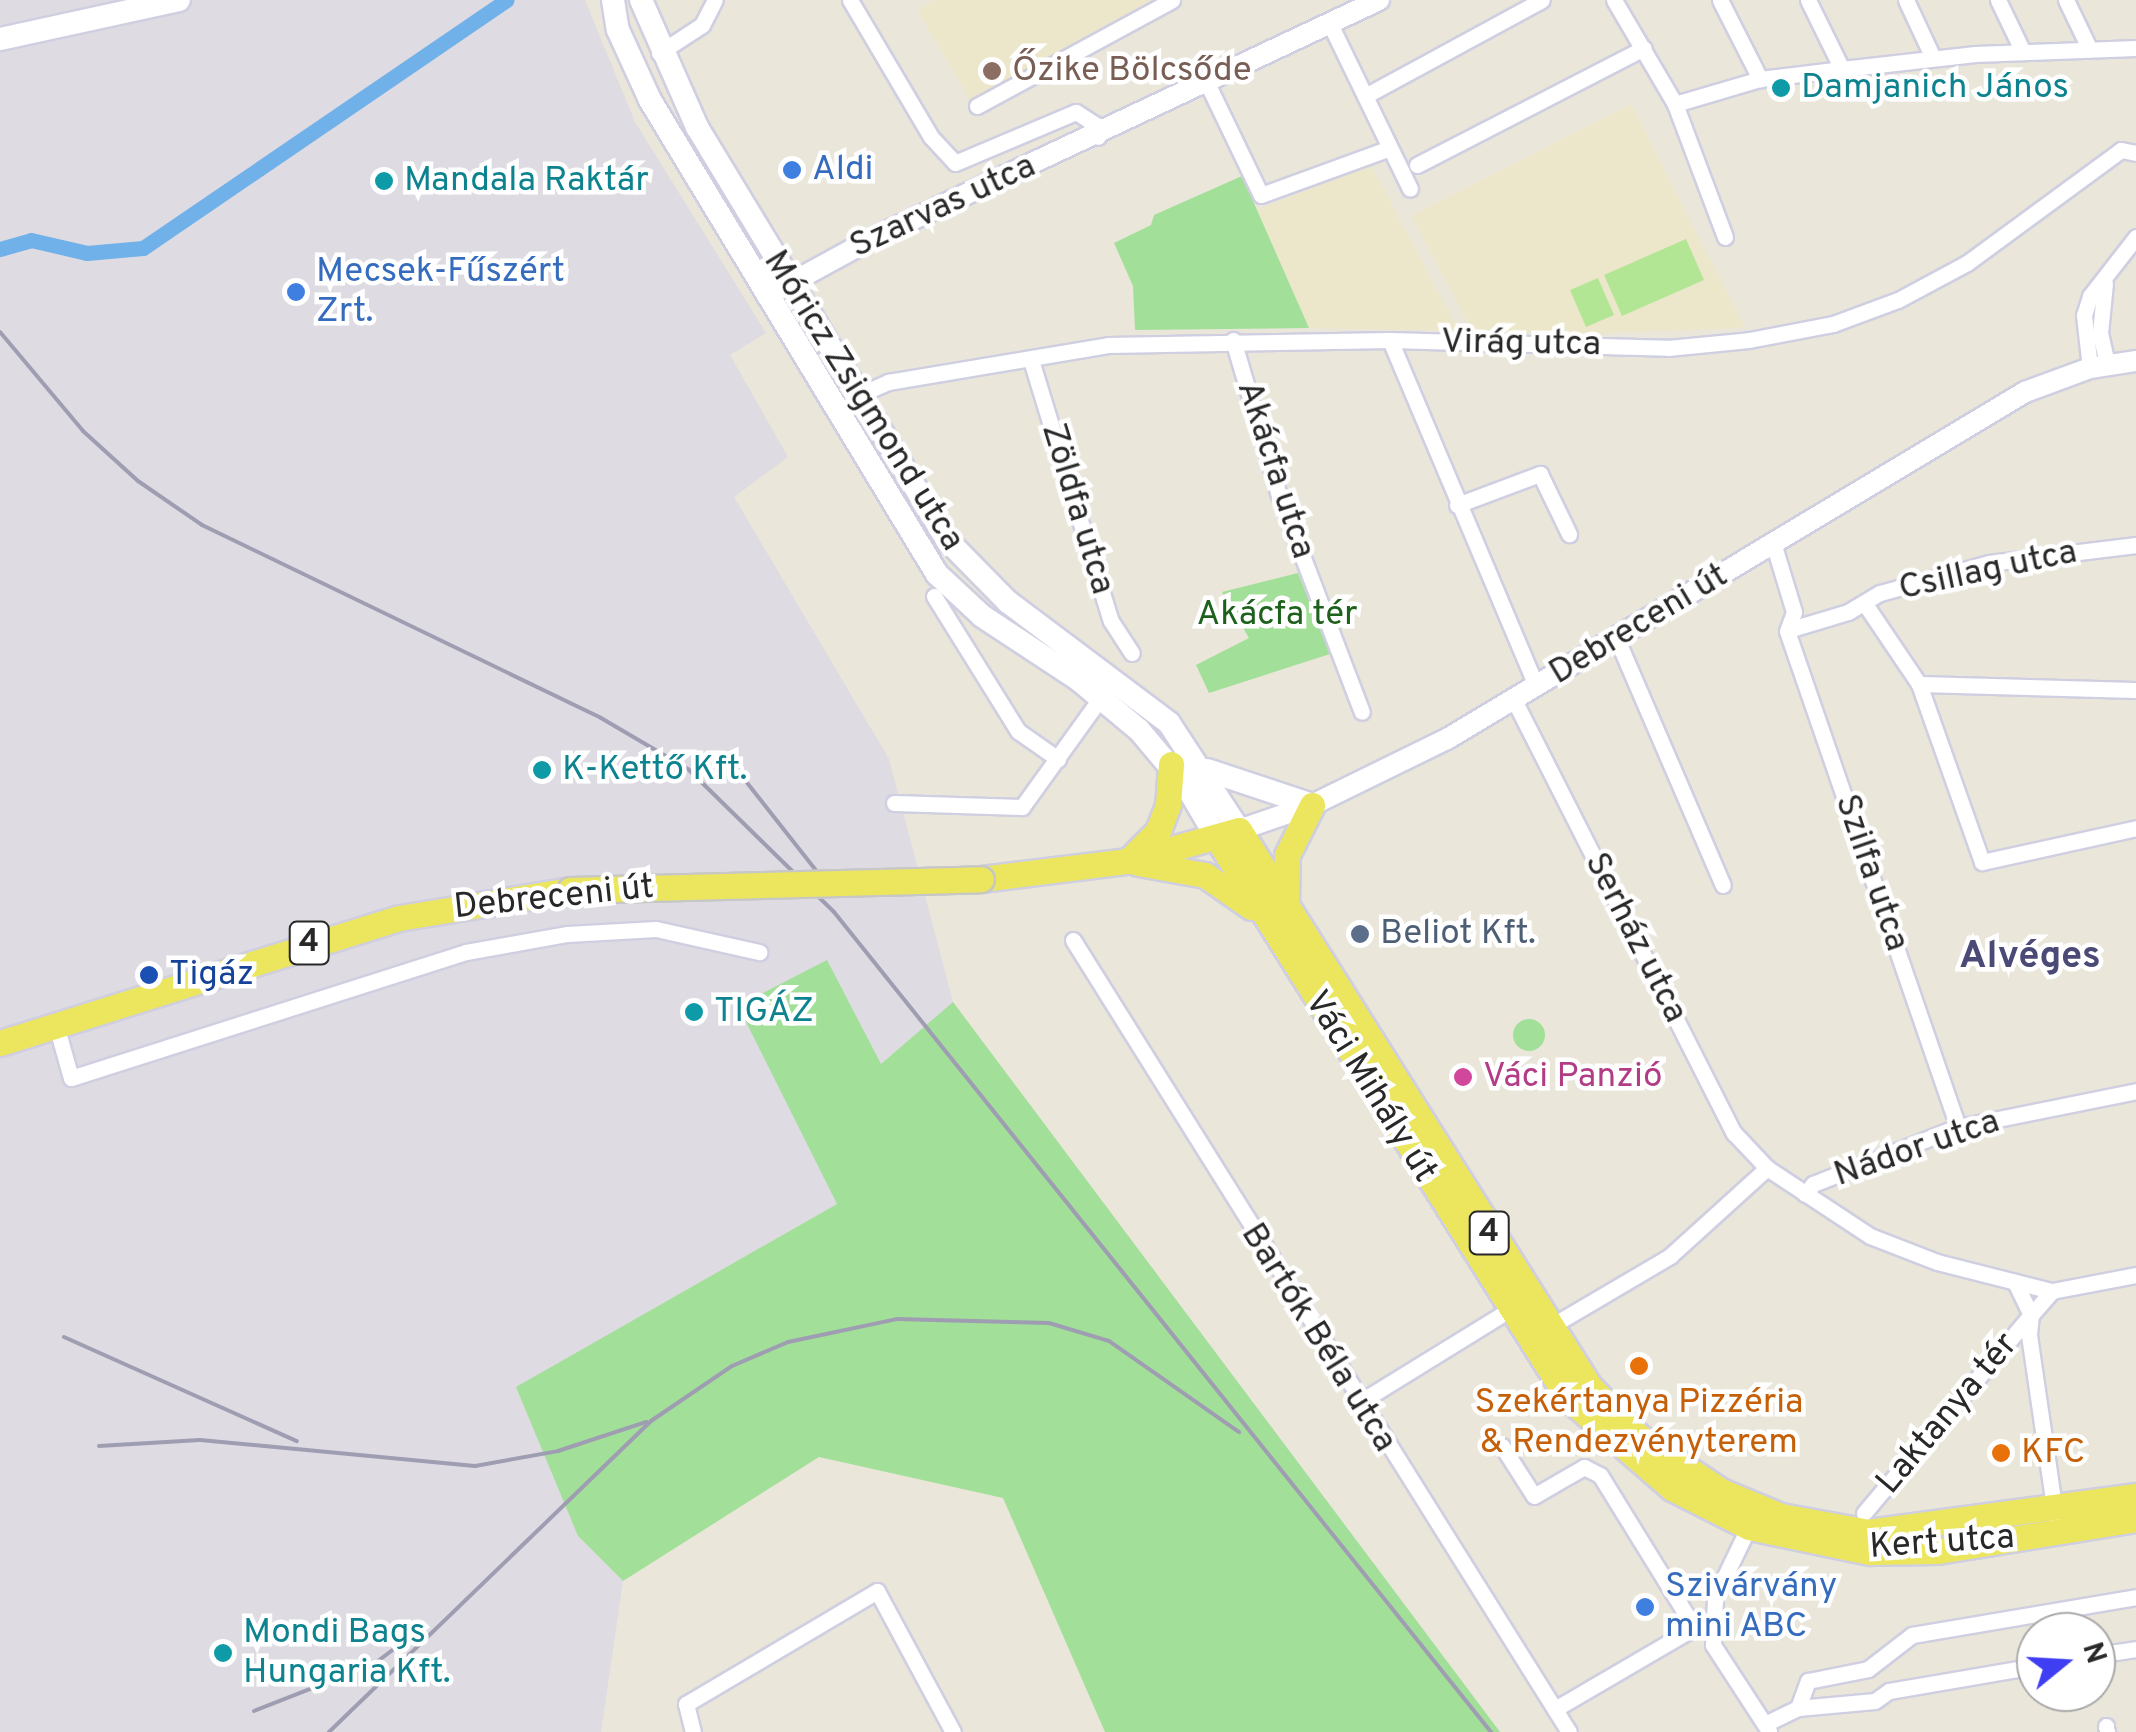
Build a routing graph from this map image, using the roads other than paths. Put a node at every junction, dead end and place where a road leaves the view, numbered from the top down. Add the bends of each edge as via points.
1 (179, 0) edge
2 (613, 0) edge
3 (641, 0) edge
4 (715, 0) edge
5 (850, 0) edge
6 (1172, 0) edge
7 (1379, 0) edge
8 (1542, 0) edge
9 (1614, 0) edge
10 (1720, 0) edge
11 (1808, 0) edge
12 (1906, 0) edge
13 (1998, 0) edge
14 (2066, 0) edge
15 (1330, 24) junction
16 (0, 39) edge
17 (1644, 48) junction
18 (2136, 48) edge
19 (2090, 50) junction
20 (2023, 52) junction
21 (659, 53) junction
22 (1932, 58) junction
23 (1842, 69) junction
24 (1760, 79) junction
25 (1208, 85) junction
26 (1365, 96) junction
27 (1675, 104) junction
28 (977, 106) dead end
29 (1098, 137) junction
30 (1390, 148) junction
31 (2136, 152) edge
32 (1417, 164) dead end
33 (1410, 189) dead end
34 (1726, 237) dead end
35 (2136, 238) edge
36 (790, 282) junction
37 (767, 296) junction
38 (1233, 340) junction
39 (1390, 340) junction
40 (1031, 360) junction
41 (2136, 361) edge
42 (2099, 366) junction
43 (860, 394) junction
44 (1457, 505) junction
45 (1568, 534) dead end
46 (2136, 545) edge
47 (1770, 549) junction
48 (934, 596) dead end
49 (1865, 604) junction
50 (1792, 626) junction
51 (1616, 637) junction
52 (1132, 654) dead end
53 (1918, 684) junction
54 (1536, 686) junction
55 (2136, 690) edge
56 (1101, 697) junction
57 (1514, 700) junction
58 (1362, 712) dead end
59 (1058, 758) junction
60 (1171, 764) junction
61 (1205, 769) junction
62 (894, 804) dead end
63 (1312, 806) junction
64 (2136, 828) edge
65 (1228, 834) junction
66 (1128, 861) junction
67 (1723, 886) dead end
68 (1276, 915) junction
69 (1073, 940) dead end
70 (759, 952) dead end
71 (56, 1025) junction
72 (0, 1043) edge
73 (2136, 1091) edge
74 (1958, 1127) junction
75 (1768, 1168) junction
76 (1805, 1194) junction
77 (2136, 1274) edge
78 (2015, 1282) junction
79 (2052, 1291) junction
80 (1510, 1310) junction
81 (2031, 1315) junction
82 (1548, 1328) junction
83 (1360, 1402) junction
84 (1502, 1446) dead end
85 (2136, 1496) edge
86 (1864, 1513) dead end
87 (1754, 1517) junction
88 (2136, 1519) edge
89 (2056, 1521) junction
90 (2136, 1597) edge
91 (1711, 1621) junction
92 (1692, 1624) junction
93 (1882, 1659) junction
94 (2016, 1670) edge
95 (1889, 1692) junction
96 (1798, 1708) junction
97 (1555, 1709) junction
98 (1768, 1728) edge
99 (694, 1732) edge
100 (953, 1732) edge
101 (1569, 1732) edge

1 - 16 main road
2 - 37 main road, Móricz Zsigmond utca via 632,66
3 - 21 main road, Móricz Zsigmond utca
4 - 21 street via 702,25
5 - 29 street, Szarvas utca via 931,137 955,163 1076,112 1096,125
6 - 28 street
7 - 15 street, Szarvas utca
8 - 26 street
9 - 17 street
10 - 24 street
11 - 23 street
12 - 22 street
13 - 20 street
14 - 19 street
15 - 25 street, Szarvas utca
15 - 26 street
17 - 27 street
17 - 32 street
18 - 19 street
19 - 20 street
20 - 22 street
21 - 36 main road, Móricz Zsigmond utca
22 - 23 street
23 - 24 street
24 - 27 street
25 - 29 street, Szarvas utca
25 - 30 street via 1260,195
26 - 30 street
27 - 34 street
29 - 36 street, Szarvas utca
30 - 33 street
31 - 39 street, Virág utca via 2121,150 1967,263 1832,324 1668,348
35 - 42 street via 2084,315
36 - 37 street, Szarvas utca
36 - 43 main road, Móricz Zsigmond utca
37 - 56 main road, Móricz Zsigmond utca via 937,574 982,616
38 - 39 street, Virág utca
38 - 40 street, Virág utca via 1108,344
38 - 58 street, Akácfa utca via 1279,495
39 - 44 street
40 - 43 street, Virág utca via 888,382
40 - 52 street, Zöldfa utca via 1111,621
41 - 42 street, Debreceni út
42 - 47 street, Debreceni út via 2025,392
43 - 61 main road, Móricz Zsigmond utca via 962,560 1008,602 1136,692
44 - 45 street via 1540,474
44 - 54 street
46 - 49 street, Csillag utca via 1988,563 1880,593
47 - 50 street, Szilfa utca
47 - 51 street, Debreceni út
48 - 59 street, Móricz Zsigmond utca via 1018,731
49 - 50 street, Csillag utca
49 - 53 street
50 - 74 street, Szilfa utca
51 - 54 street, Debreceni út
51 - 67 street
53 - 55 street
53 - 64 street via 1982,862
54 - 57 street, Debreceni út
56 - 59 street
56 - 60 main road, Móricz Zsigmond utca
57 - 63 street, Debreceni út
57 - 75 street, Serház utca via 1734,1133
59 - 62 street via 1022,807
60 - 65 main road, Móricz Zsigmond utca
60 - 66 main road via 1168,806 1158,831
61 - 63 main road
61 - 65 main road, Móricz Zsigmond utca
63 - 65 street, Debreceni út
63 - 68 main road via 1287,855
65 - 66 main road, Debreceni út / 4
65 - 68 main road, Váci Mihály út / 4
66 - 68 main road, Debreceni út / 4 via 1206,875
66 - 71 main road, Debreceni út / 4, bridge via 981,879 570,890 400,918
68 - 80 main road, Váci Mihály út / 4
68 - 82 main road, Váci Mihály út / 4
69 - 83 street, Bartók Béla utca
70 - 71 street via 656,928 566,934 466,952 71,1078
71 - 72 main road, Debreceni út / 4
73 - 74 street, Nádor utca
74 - 76 street, Nádor utca via 1814,1184
75 - 76 street, Nádor utca
75 - 82 street via 1670,1256
76 - 78 street via 1870,1236
77 - 79 street
78 - 79 street
78 - 81 street
79 - 81 street, Laktanya tér
80 - 83 street
80 - 87 main road, Váci Mihály út / 4 via 1568,1398 1616,1446 1672,1488
81 - 86 street, Laktanya tér
81 - 89 street, Laktanya tér
82 - 87 main road, Váci Mihály út / 4 via 1589,1386 1638,1436
83 - 97 street, Bartók Béla utca
84 - 92 street via 1534,1496 1584,1467 1600,1475
85 - 89 main road, Kert utca / 4
87 - 89 main road, Kert utca / 4 via 1868,1532
87 - 91 street
88 - 89 main road, Kert utca / 4
90 - 93 street via 1912,1636
91 - 92 street
91 - 98 street via 1721,1666
92 - 97 street
93 - 95 street
93 - 96 street via 1868,1669 1808,1680
94 - 95 street
95 - 96 street via 1875,1701
96 - 98 street
97 - 101 street, Bartók Béla utca
99 - 100 street via 686,1704 877,1590

